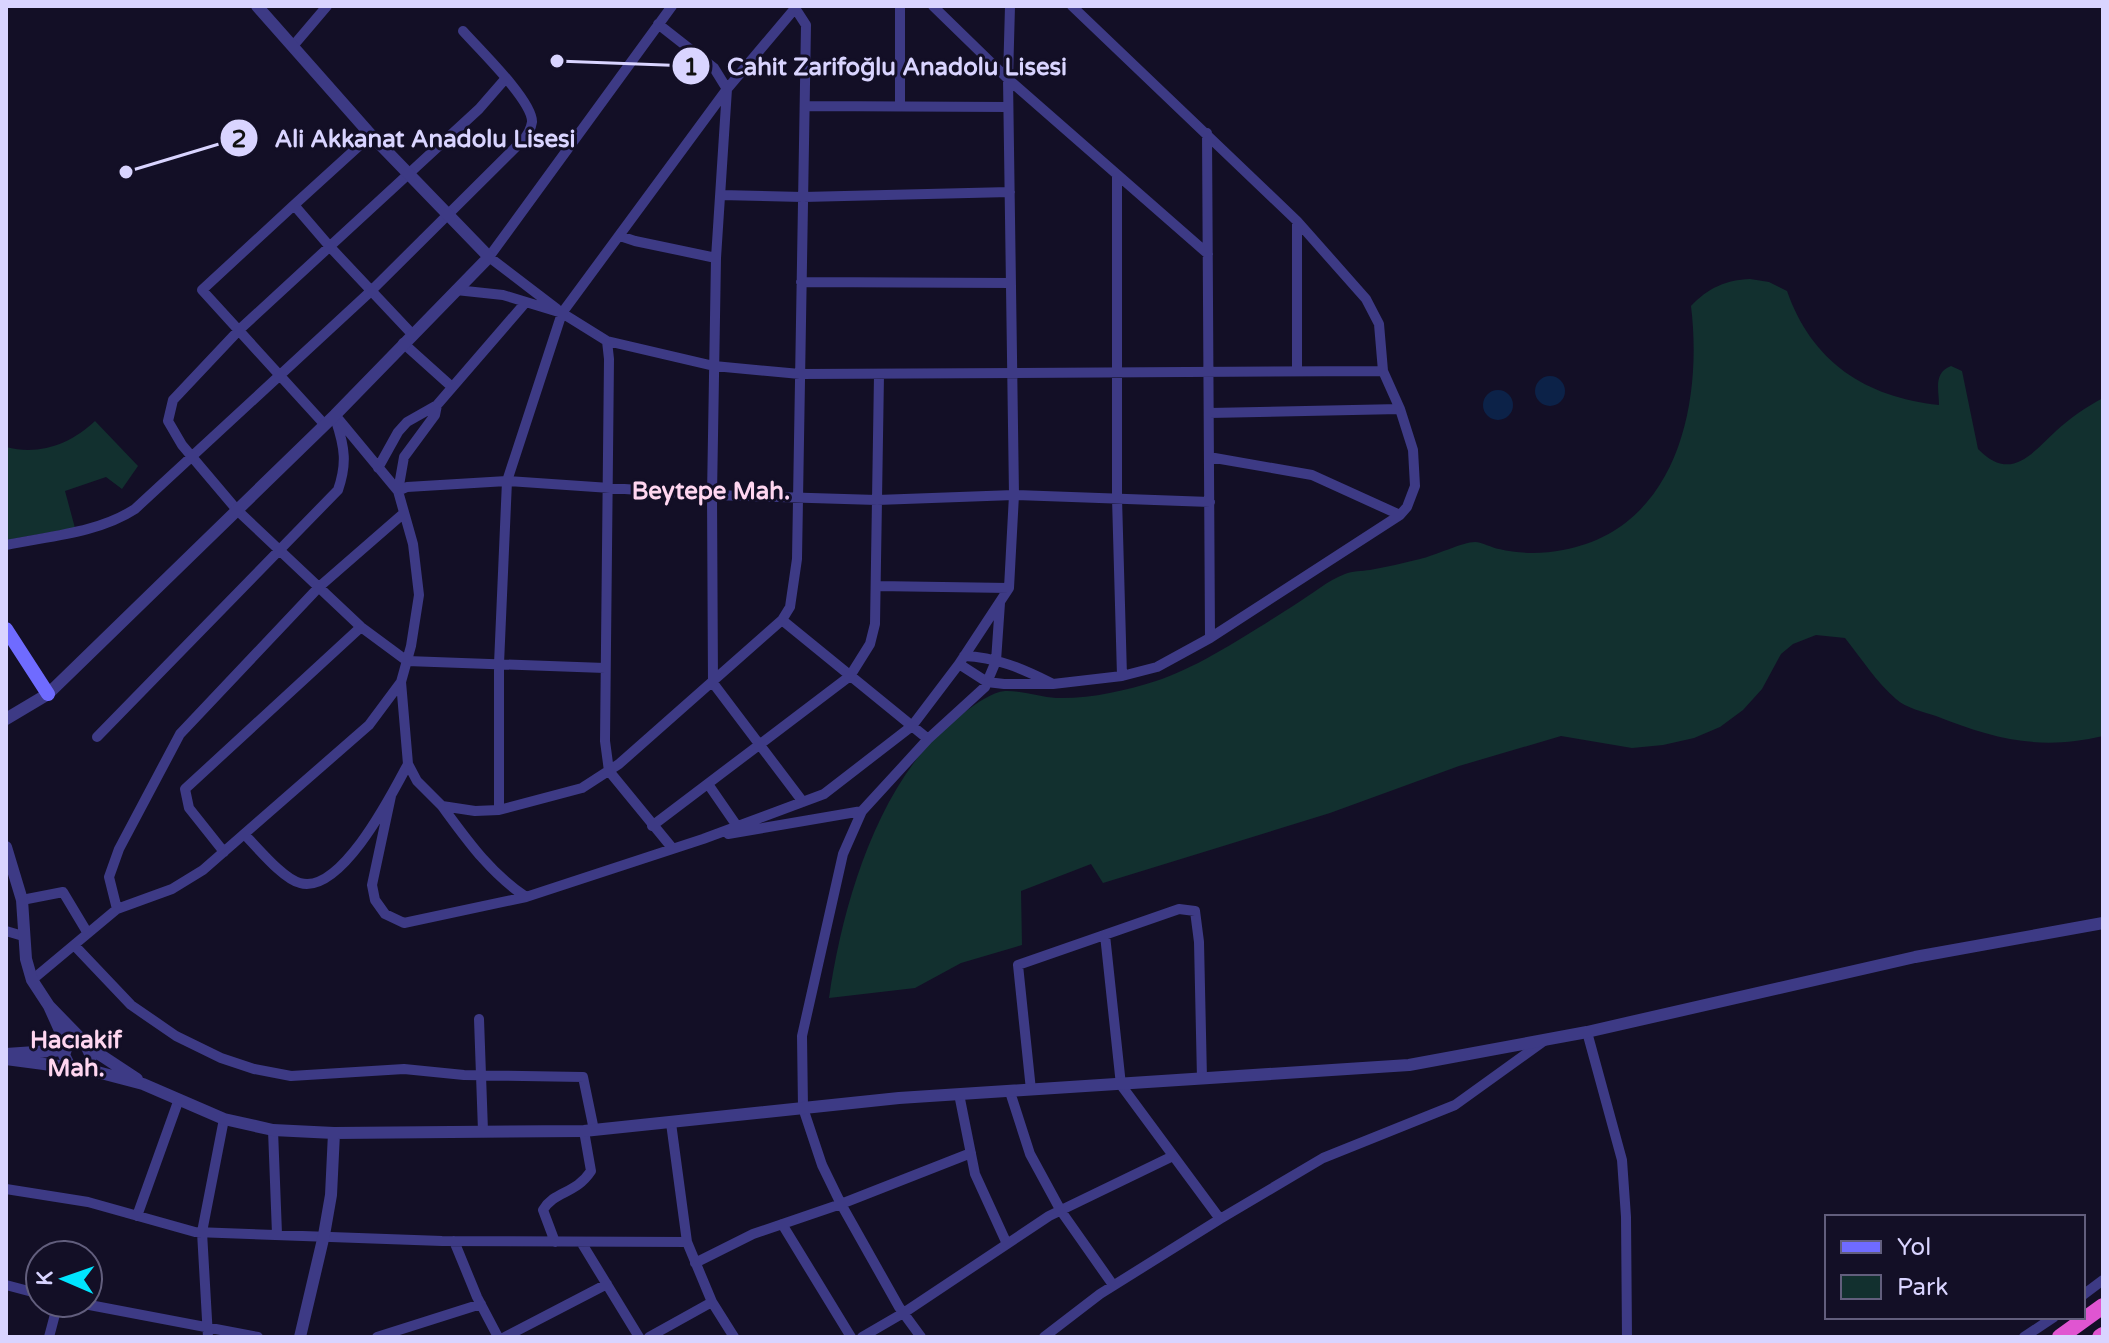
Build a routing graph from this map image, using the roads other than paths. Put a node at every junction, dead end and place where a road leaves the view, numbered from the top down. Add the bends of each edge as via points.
1 (257, 6) edge
2 (327, 6) edge
3 (672, 6) edge
4 (900, 6) edge
5 (933, 6) edge
6 (1010, 6) edge
7 (1072, 6) edge
8 (796, 7) edge
9 (658, 24) junction
10 (463, 31) dead end
11 (293, 46) junction
12 (506, 78) junction
13 (1008, 79) junction
14 (727, 89) junction
15 (805, 106) junction
16 (900, 106) junction
17 (1008, 107) junction
18 (1207, 133) junction
19 (371, 135) junction
20 (409, 174) junction
21 (1117, 176) junction
22 (1010, 192) junction
23 (720, 195) junction
24 (803, 197) junction
25 (294, 205) junction
26 (448, 215) junction
27 (1297, 221) junction
28 (620, 236) junction
29 (331, 248) junction
30 (1208, 254) junction
31 (489, 257) junction
32 (716, 258) junction
33 (801, 282) junction
34 (1011, 283) junction
35 (456, 290) junction
36 (371, 291) junction
37 (526, 302) junction
38 (562, 313) junction
39 (239, 330) junction
40 (407, 338) junction
41 (607, 341) junction
42 (714, 366) junction
43 (1297, 371) junction
44 (1383, 371) junction
45 (1209, 372) junction
46 (1118, 373) junction
47 (800, 374) junction
48 (1013, 374) junction
49 (280, 375) junction
50 (879, 375) junction
51 (452, 387) junction
52 (437, 405) junction
53 (1400, 409) junction
54 (1209, 413) junction
55 (330, 420) junction
56 (192, 456) junction
57 (1209, 457) junction
58 (378, 468) junction
59 (507, 481) junction
60 (609, 488) junction
61 (398, 491) junction
62 (712, 495) junction
63 (1014, 495) junction
64 (798, 498) junction
65 (1117, 498) junction
66 (877, 500) junction
67 (1210, 502) junction
68 (237, 510) junction
69 (404, 513) junction
70 (1400, 515) junction
71 (6, 545) edge
72 (280, 549) junction
73 (876, 586) junction
74 (319, 587) junction
75 (1009, 588) junction
76 (1000, 602) junction
77 (782, 620) junction
78 (361, 627) junction
79 (6, 629) edge
80 (1210, 638) junction
81 (962, 660) junction
82 (407, 661) junction
83 (996, 661) junction
84 (499, 664) junction
85 (605, 668) junction
86 (850, 676) junction
87 (1122, 676) junction
88 (401, 682) junction
89 (987, 682) junction
90 (713, 683) junction
91 (1053, 684) junction
92 (48, 694) junction
93 (6, 719) edge
94 (912, 726) junction
95 (97, 737) dead end
96 (928, 739) junction
97 (761, 746) junction
98 (408, 764) junction
99 (609, 771) junction
100 (708, 784) junction
101 (391, 796) junction
102 (803, 802) junction
103 (442, 806) junction
104 (499, 810) junction
105 (862, 811) junction
106 (652, 826) junction
107 (737, 826) junction
108 (244, 834) junction
109 (703, 839) junction
110 (6, 847) edge
111 (673, 849) junction
112 (224, 852) junction
113 (526, 897) junction
114 (22, 900) junction
115 (117, 909) junction
116 (2103, 923) edge
117 (6, 931) edge
118 (87, 932) junction
119 (1105, 935) junction
120 (23, 936) junction
121 (74, 945) junction
122 (32, 980) junction
123 (49, 1006) junction
124 (479, 1019) dead end
125 (1587, 1032) junction
126 (1544, 1041) junction
127 (87, 1046) junction
128 (66, 1048) junction
129 (6, 1057) edge
130 (76, 1068) junction
131 (481, 1075) junction
132 (1202, 1079) junction
133 (143, 1084) junction
134 (1121, 1085) junction
135 (1031, 1090) junction
136 (1010, 1092) junction
137 (959, 1094) junction
138 (179, 1099) junction
139 (803, 1108) junction
140 (224, 1119) junction
141 (671, 1123) junction
142 (273, 1130) junction
143 (589, 1130) junction
144 (483, 1131) junction
145 (334, 1133) junction
146 (971, 1153) junction
147 (1173, 1156) junction
148 (6, 1189) edge
149 (841, 1204) junction
150 (1061, 1211) junction
151 (137, 1216) junction
152 (1220, 1219) junction
153 (782, 1224) junction
154 (202, 1232) junction
155 (277, 1234) junction
156 (324, 1235) junction
157 (454, 1241) junction
158 (555, 1242) junction
159 (581, 1242) junction
160 (687, 1242) junction
161 (1007, 1244) junction
162 (695, 1263) junction
163 (2103, 1280) edge
164 (607, 1284) junction
165 (1113, 1285) junction
166 (2085, 1294) edge
167 (712, 1302) junction
168 (481, 1304) junction
169 (2103, 1306) edge
170 (104, 1309) edge
171 (905, 1312) junction
172 (2051, 1319) edge
173 (2085, 1319) edge
174 (2085, 1319) edge
175 (208, 1333) edge
176 (258, 1337) edge
177 (300, 1337) edge
178 (377, 1337) edge
179 (498, 1337) edge
180 (505, 1337) edge
181 (639, 1337) edge
182 (649, 1337) edge
183 (734, 1337) edge
184 (851, 1337) edge
185 (862, 1337) edge
186 (921, 1337) edge
187 (1044, 1337) edge
188 (1627, 1337) edge
189 (2024, 1337) edge
190 (2060, 1337) edge

1 - 11 street
2 - 11 street
3 - 9 street
4 - 16 street
5 - 13 street
6 - 13 street
7 - 18 street
8 - 14 street
8 - 15 street via 806,25
9 - 14 street via 714,68
9 - 31 street
10 - 12 street
11 - 19 street
12 - 20 street
12 - 26 street via 530,111 529,132
13 - 17 street
13 - 21 street
14 - 23 street
14 - 28 street
15 - 16 street
15 - 24 street
16 - 17 street
17 - 22 street
18 - 27 street
18 - 30 street
19 - 20 street
19 - 25 street
20 - 26 street
20 - 29 street
21 - 30 street
21 - 46 street
22 - 24 street
22 - 34 street
23 - 24 street
23 - 32 street
24 - 33 street
25 - 29 street
25 - 39 street via 202,290
26 - 31 street
26 - 36 street
27 - 43 street
27 - 44 street via 1366,299 1379,324
28 - 32 street
28 - 38 street
29 - 36 street
29 - 39 street
30 - 45 street
31 - 35 street
31 - 38 street
32 - 42 street
33 - 34 street
33 - 47 street
34 - 48 street
35 - 37 street
35 - 40 street
36 - 40 street
36 - 49 street
37 - 38 street
37 - 51 street
38 - 41 street
38 - 59 street
39 - 49 street
39 - 56 street via 173,400 168,421
40 - 51 street
40 - 55 street
41 - 42 street
41 - 60 street
42 - 47 street
42 - 62 street
43 - 44 street
43 - 45 street
44 - 53 street
45 - 46 street
45 - 54 street
46 - 48 street
46 - 65 street
47 - 50 street
47 - 64 street
48 - 50 street
48 - 63 street
49 - 55 street
49 - 56 street
50 - 66 street
51 - 52 street
52 - 58 street via 407,422
52 - 61 street via 404,457
53 - 54 street
53 - 70 street via 1413,450 1415,486
54 - 57 street
55 - 58 street
55 - 68 street
55 - 72 street via 343,442 346,469 338,490
56 - 68 street
56 - 71 street via 122,518
57 - 67 street
57 - 70 street via 1312,475
58 - 61 street
59 - 60 street
59 - 61 street
59 - 84 street
60 - 62 street
60 - 85 street
61 - 69 street
62 - 64 street
62 - 90 street
63 - 65 street
63 - 66 street
63 - 75 street
64 - 66 street
64 - 77 street via 797,559 790,607
65 - 67 street
65 - 87 street
66 - 73 street
67 - 80 street
68 - 72 street
68 - 92 street
69 - 74 street
69 - 82 street via 419,595
70 - 80 street
72 - 74 street
72 - 95 street
73 - 75 street
73 - 86 street via 870,644
74 - 78 street
74 - 115 street via 180,734 119,849 109,877
75 - 76 street
76 - 81 street
76 - 83 street
77 - 86 street
77 - 90 street
78 - 82 street
78 - 112 street via 185,789 189,808
79 - 92 main road
80 - 87 street via 1157,667
81 - 83 street
81 - 89 street
81 - 94 street
82 - 84 street
82 - 88 street
83 - 89 street
83 - 91 street
84 - 85 street
84 - 104 street
85 - 99 street
86 - 94 street
86 - 97 street
87 - 91 street
88 - 98 street
88 - 108 street via 369,725
89 - 91 street
89 - 96 street
90 - 97 street
90 - 99 street
92 - 93 street
94 - 96 street
94 - 102 street via 824,794
96 - 105 street
97 - 100 street
97 - 102 street
98 - 101 street
98 - 103 street
99 - 104 street via 582,788
99 - 106 street
100 - 106 street
100 - 107 street
101 - 108 street via 331,876 312,885 292,880
101 - 113 street via 372,885 385,914 404,923
102 - 107 street
103 - 104 street
103 - 113 street via 484,862
105 - 109 street
105 - 139 street via 843,854 810,992 802,1036
106 - 111 street
107 - 109 street
108 - 112 street
109 - 111 street
110 - 114 street
111 - 113 street
112 - 115 street via 187,881
114 - 118 street via 63,892
114 - 120 street
115 - 118 street
116 - 125 street via 1915,957
117 - 120 street
118 - 121 street
119 - 132 street via 1179,909 1195,911
119 - 134 street
119 - 135 street via 1018,965
120 - 122 street
121 - 122 street
121 - 131 street via 131,1005 176,1036 254,1069 291,1076 404,1069
122 - 123 street
123 - 127 street
123 - 128 street
124 - 131 street
125 - 126 street
125 - 188 street via 1622,1160
126 - 132 street via 1409,1065
126 - 152 street via 1455,1105 1323,1158
127 - 128 street via 76,1041
127 - 130 street via 91,1060
127 - 133 street
128 - 129 street
128 - 130 street via 64,1059
129 - 130 street
130 - 133 street
131 - 143 street via 583,1077
131 - 144 street
132 - 134 street
133 - 138 street
134 - 135 street
134 - 147 street
135 - 136 street
136 - 137 street
136 - 150 street via 1030,1154
137 - 139 street
137 - 146 street
138 - 140 street
138 - 151 street
139 - 141 street
139 - 149 street
140 - 142 street
140 - 154 street
141 - 143 street
141 - 160 street
142 - 145 street
142 - 155 street
143 - 144 street
143 - 158 street via 591,1171 582,1185 548,1201 543,1210
144 - 145 street
145 - 156 street
146 - 149 street
146 - 161 street via 975,1174
147 - 150 street
147 - 152 street
148 - 151 street
149 - 153 street
149 - 171 street
150 - 161 street
150 - 165 street
151 - 154 street
152 - 165 street
153 - 162 street
153 - 184 street
154 - 155 street
154 - 175 street
155 - 156 street
156 - 157 street
156 - 177 street
157 - 158 street
157 - 168 street
158 - 159 street
159 - 160 street
159 - 164 street
160 - 162 street
161 - 171 street
162 - 167 street
163 - 166 street
164 - 180 street
164 - 181 street
165 - 187 street
167 - 182 street
167 - 183 street
168 - 178 street
168 - 179 street
169 - 173 highway
170 - 175 street
171 - 185 street
171 - 186 street
172 - 189 street
174 - 190 highway
175 - 176 street

